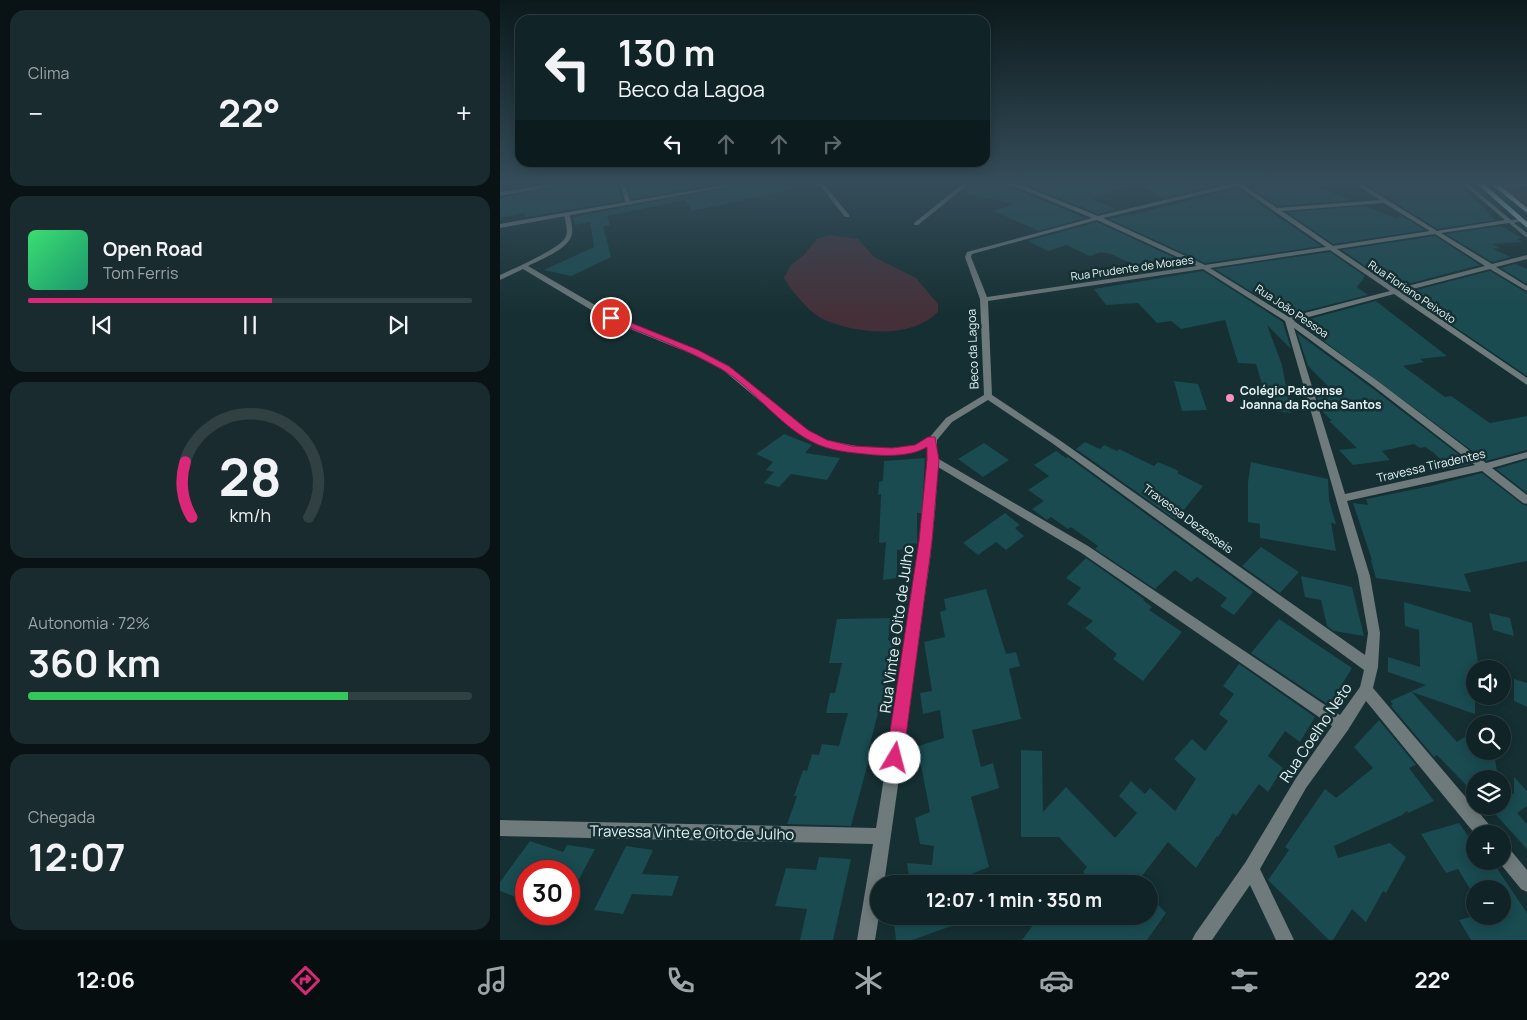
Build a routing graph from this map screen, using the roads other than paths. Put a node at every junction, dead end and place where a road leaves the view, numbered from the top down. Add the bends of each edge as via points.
1 (569, 227) edge
2 (1065, 227) edge
3 (1117, 227) edge
4 (1300, 227) edge
5 (1425, 227) edge
6 (1476, 227) edge
7 (1515, 227) edge
8 (1435, 233) junction
9 (1527, 236) edge
10 (1329, 247) junction
11 (1527, 257) edge
12 (523, 266) junction
13 (1490, 266) junction
14 (1205, 267) junction
15 (500, 278) edge
16 (1527, 289) edge
17 (1394, 291) junction
18 (984, 299) junction
19 (1288, 320) junction
20 (1527, 382) edge
21 (988, 396) junction
22 (932, 440) junction
23 (1527, 455) edge
24 (933, 460) junction
25 (1484, 468) junction
26 (1340, 499) junction
27 (1527, 500) edge
28 (1371, 667) junction
29 (1366, 690) junction
30 (1343, 725) junction
31 (1478, 825) edge
32 (500, 828) edge
33 (883, 836) junction
34 (1511, 864) edge
35 (1251, 869) junction
36 (1527, 883) edge
37 (866, 940) edge
38 (1201, 940) edge
39 (1285, 940) edge

1 - 12 street via 567,241
2 - 18 street, Beco da Lagoa via 969,253
3 - 14 street, Rua João Pessoa
4 - 10 street, Rua Floriano Peixoto
5 - 8 street
6 - 8 street, Rua Prudente de Moraes
7 - 9 street
8 - 10 street, Rua Prudente de Moraes
8 - 13 street
10 - 14 street, Rua Prudente de Moraes
10 - 17 street, Rua Floriano Peixoto
11 - 13 street
12 - 15 street
12 - 22 street, Beco da Lagoa via 611,318 726,368 804,432 823,443 892,452 918,448
13 - 16 street
13 - 17 street
14 - 18 street, Rua Prudente de Moraes
14 - 19 street, Rua João Pessoa
17 - 19 street
17 - 20 street, Rua Floriano Peixoto
18 - 21 street, Beco da Lagoa
19 - 25 street, Rua João Pessoa
19 - 26 street, Rua Coelho Neto
21 - 22 street, Beco da Lagoa via 949,420
21 - 28 street, Travessa Dezesseis via 1056,441
22 - 24 street, Rua Vinte e Oito de Julho
23 - 25 street, Travessa Tiradentes
24 - 30 street via 1084,548
24 - 33 street, Rua Vinte e Oito de Julho via 926,541
25 - 26 street, Travessa Tiradentes
25 - 27 street, Rua João Pessoa
26 - 28 street, Rua Coelho Neto via 1364,576 1374,633
28 - 29 street, Rua Coelho Neto
29 - 30 street, Rua Coelho Neto
29 - 31 street
30 - 35 street, Rua Coelho Neto via 1301,783
32 - 33 street, Travessa Vinte e Oito de Julho
33 - 37 street, Rua Vinte e Oito de Julho
34 - 36 street
35 - 38 street, Rua Coelho Neto
35 - 39 street

